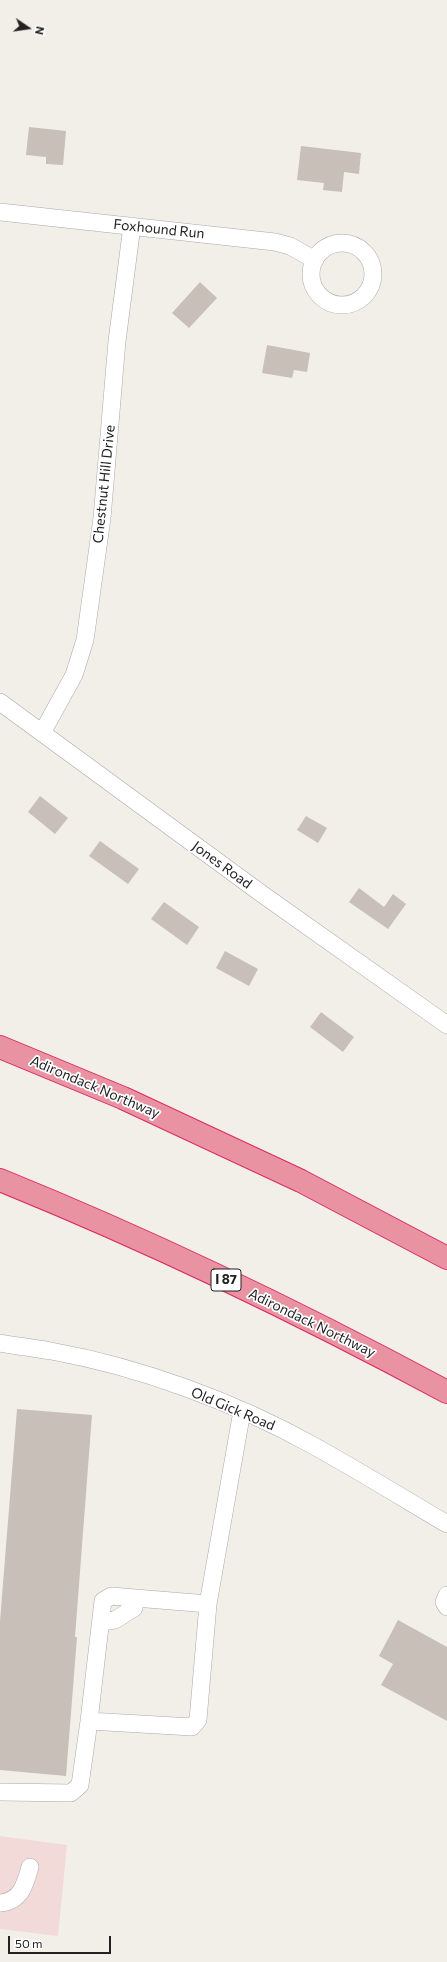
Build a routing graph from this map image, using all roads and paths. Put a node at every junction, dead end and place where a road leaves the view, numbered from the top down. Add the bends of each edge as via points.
1 (0, 212) edge
2 (132, 226) junction
3 (315, 260) dead end
4 (0, 702) edge
5 (42, 733) junction
6 (447, 1025) edge
7 (0, 1047) edge
8 (0, 1180) edge
9 (447, 1258) edge
10 (0, 1343) edge
11 (447, 1392) edge
12 (242, 1411) junction
13 (447, 1524) edge
14 (447, 1595) edge
15 (208, 1604) junction
16 (447, 1607) edge
17 (134, 1608) dead end
18 (101, 1622) junction
19 (89, 1721) junction
20 (0, 1792) edge
21 (30, 1867) dead end
22 (0, 1903) edge

1 - 2 street, Foxhound Run
2 - 3 street, Foxhound Run via 275,242 290,246
2 - 5 street, Chestnut Hill Drive via 117,341 102,518 85,640 74,675
4 - 5 street, Jones Road
5 - 6 street, Jones Road
7 - 9 highway, Adirondack Northway via 123,1098 301,1181
8 - 11 highway, Adirondack Northway / I 87 via 194,1264
10 - 12 street, Old Gick Road via 50,1350 102,1363 180,1387
12 - 13 street, Old Gick Road via 313,1446
12 - 15 street
14 - 16 street via 444,1602
15 - 18 street via 111,1596 103,1601
15 - 19 street via 198,1720 192,1727
17 - 18 street via 115,1620
18 - 19 street
19 - 20 street via 80,1785 71,1793
21 - 22 street via 25,1887 10,1902

